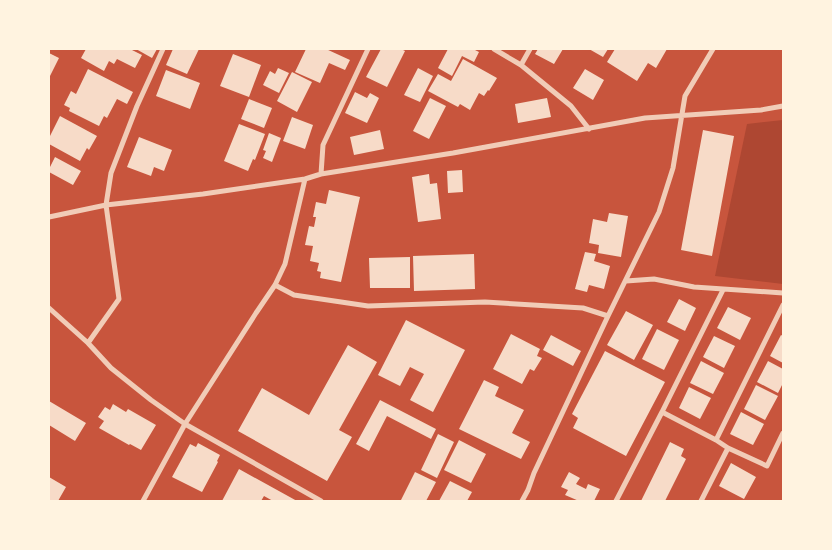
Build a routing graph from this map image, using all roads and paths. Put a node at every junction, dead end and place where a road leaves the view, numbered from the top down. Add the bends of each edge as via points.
1 (164, 49) edge
2 (368, 49) edge
3 (494, 49) edge
4 (530, 49) edge
5 (713, 49) edge
6 (521, 65) junction
7 (783, 106) edge
8 (681, 116) junction
9 (589, 128) junction
10 (321, 174) junction
11 (305, 179) junction
12 (106, 205) junction
13 (49, 217) edge
14 (626, 281) junction
15 (275, 285) junction
16 (724, 290) junction
17 (783, 293) edge
18 (783, 305) edge
19 (49, 308) edge
20 (608, 316) junction
21 (88, 343) junction
22 (662, 412) junction
23 (185, 424) junction
24 (783, 433) edge
25 (716, 440) junction
26 (728, 448) junction
27 (143, 501) edge
28 (321, 501) edge
29 (522, 501) edge
30 (616, 501) edge
31 (701, 501) edge

1 - 12 street via 111,173
2 - 10 street via 323,145
3 - 6 street
4 - 6 street
5 - 8 street via 684,96
6 - 9 street via 571,106
7 - 8 street
8 - 9 street via 645,118
8 - 14 street via 672,168 659,212
9 - 10 street
10 - 11 street
11 - 12 street
11 - 15 street via 285,264
12 - 13 street
12 - 21 street via 119,298
14 - 16 street via 654,279
14 - 20 street
15 - 20 street via 294,294 368,306 485,302 583,308
15 - 23 street
16 - 17 street
16 - 22 street
18 - 25 street
19 - 21 street
20 - 29 street
21 - 23 street via 111,368
22 - 25 street
22 - 30 street
23 - 27 street
23 - 28 street
24 - 26 street via 767,466
25 - 26 street
26 - 31 street

